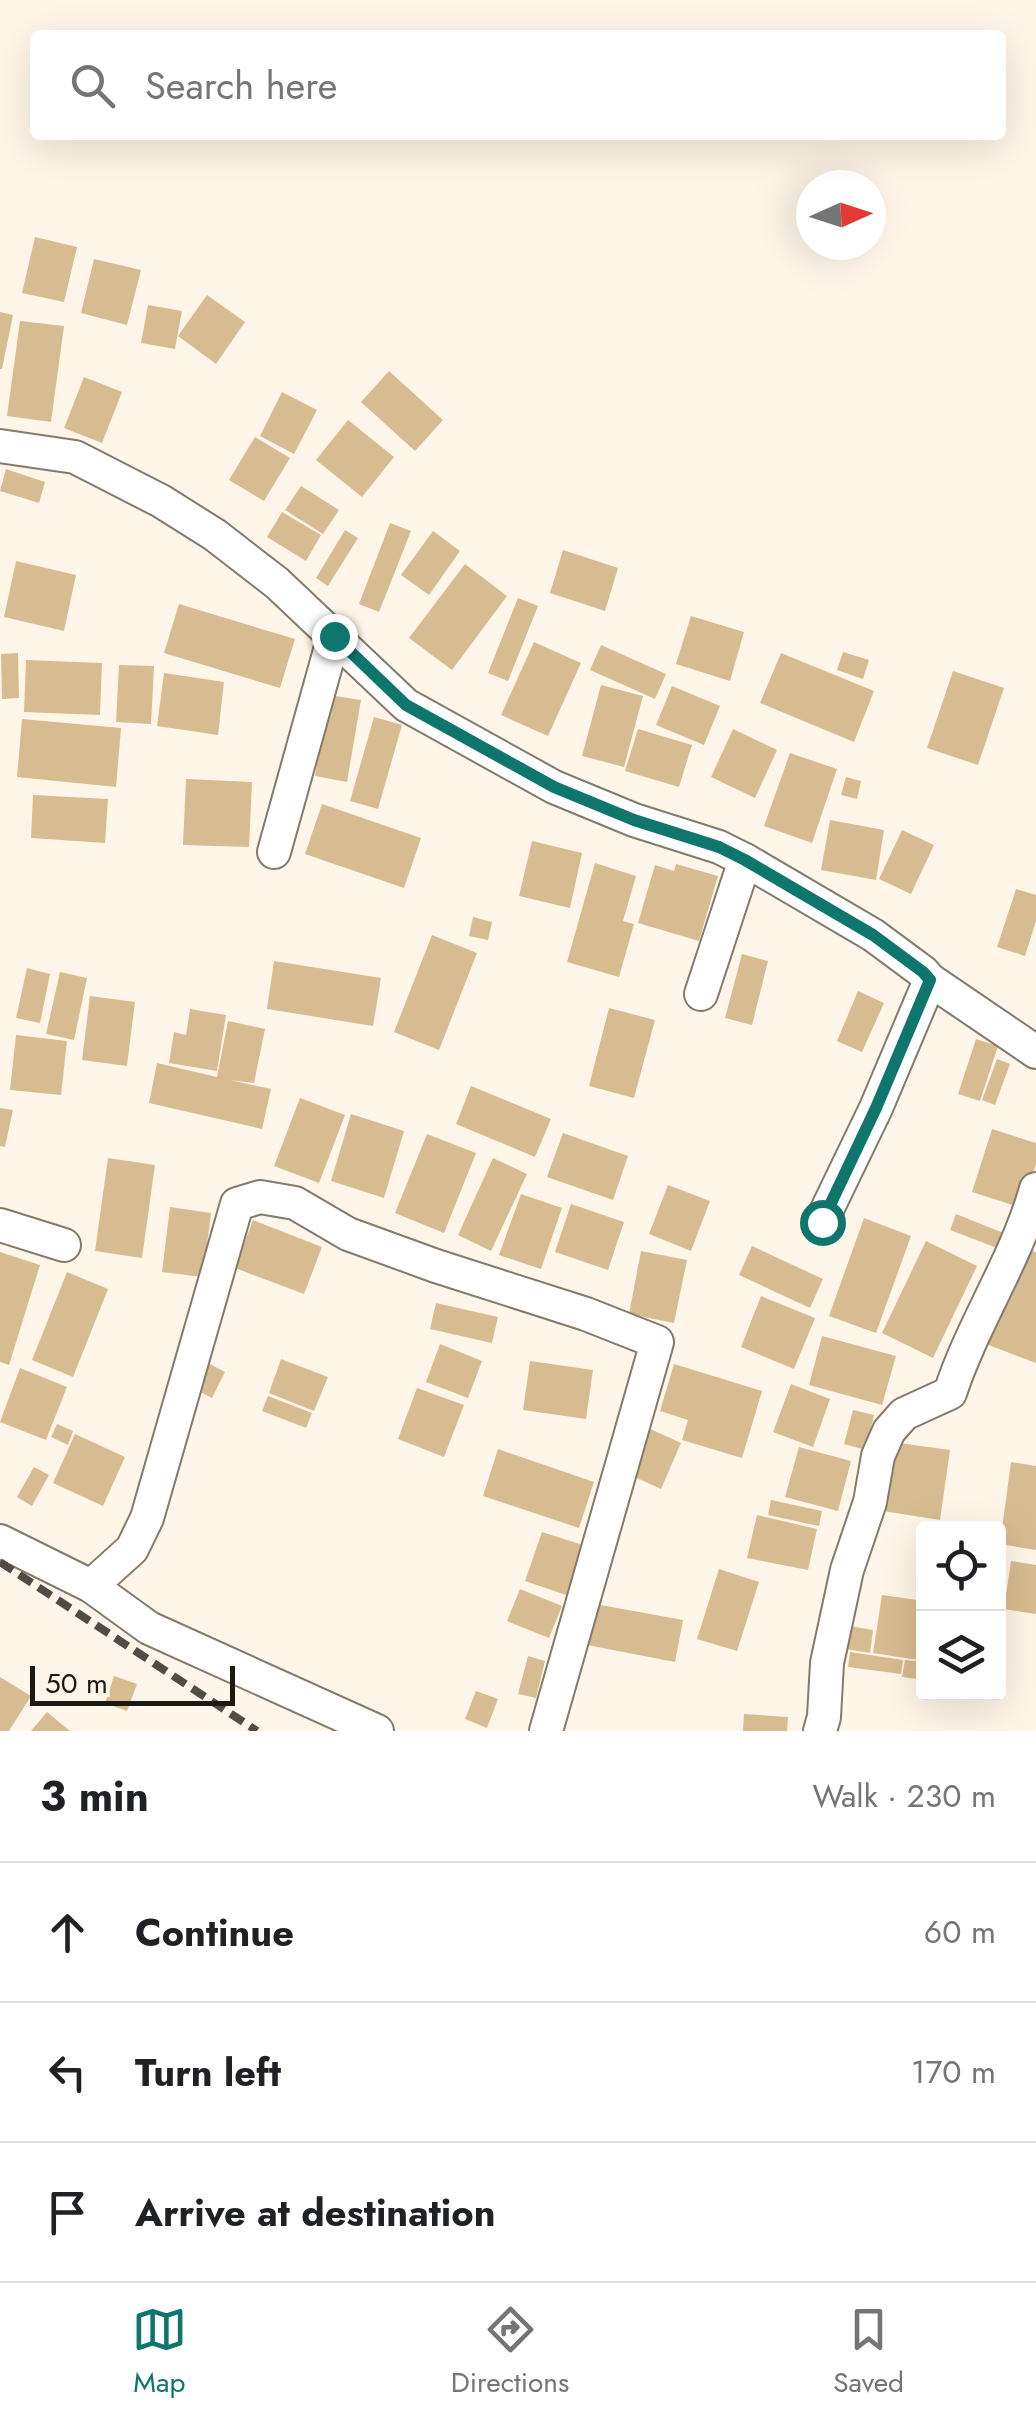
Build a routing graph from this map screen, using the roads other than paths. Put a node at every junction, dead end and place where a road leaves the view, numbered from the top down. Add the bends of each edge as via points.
1 (0, 446) edge
2 (334, 636) junction
3 (274, 852) dead end
4 (745, 860) junction
5 (930, 980) junction
6 (702, 994) dead end
7 (1036, 1052) edge
8 (1036, 1189) edge
9 (822, 1222) dead end
10 (0, 1225) edge
11 (64, 1245) dead end
12 (0, 1541) edge
13 (91, 1586) junction
14 (377, 1731) edge
15 (546, 1731) edge
16 (820, 1731) edge

1 - 2 street via 74,457 161,501 277,583
2 - 3 street
2 - 4 street via 406,705 554,787
4 - 5 street via 873,935
4 - 6 street
5 - 7 street
5 - 9 street
8 - 16 street via 950,1393 904,1414 878,1456 827,1663
10 - 11 street
12 - 13 street
13 - 14 street via 149,1628
13 - 15 street via 132,1549 147,1518 237,1204 260,1197 295,1203 348,1234 657,1342

